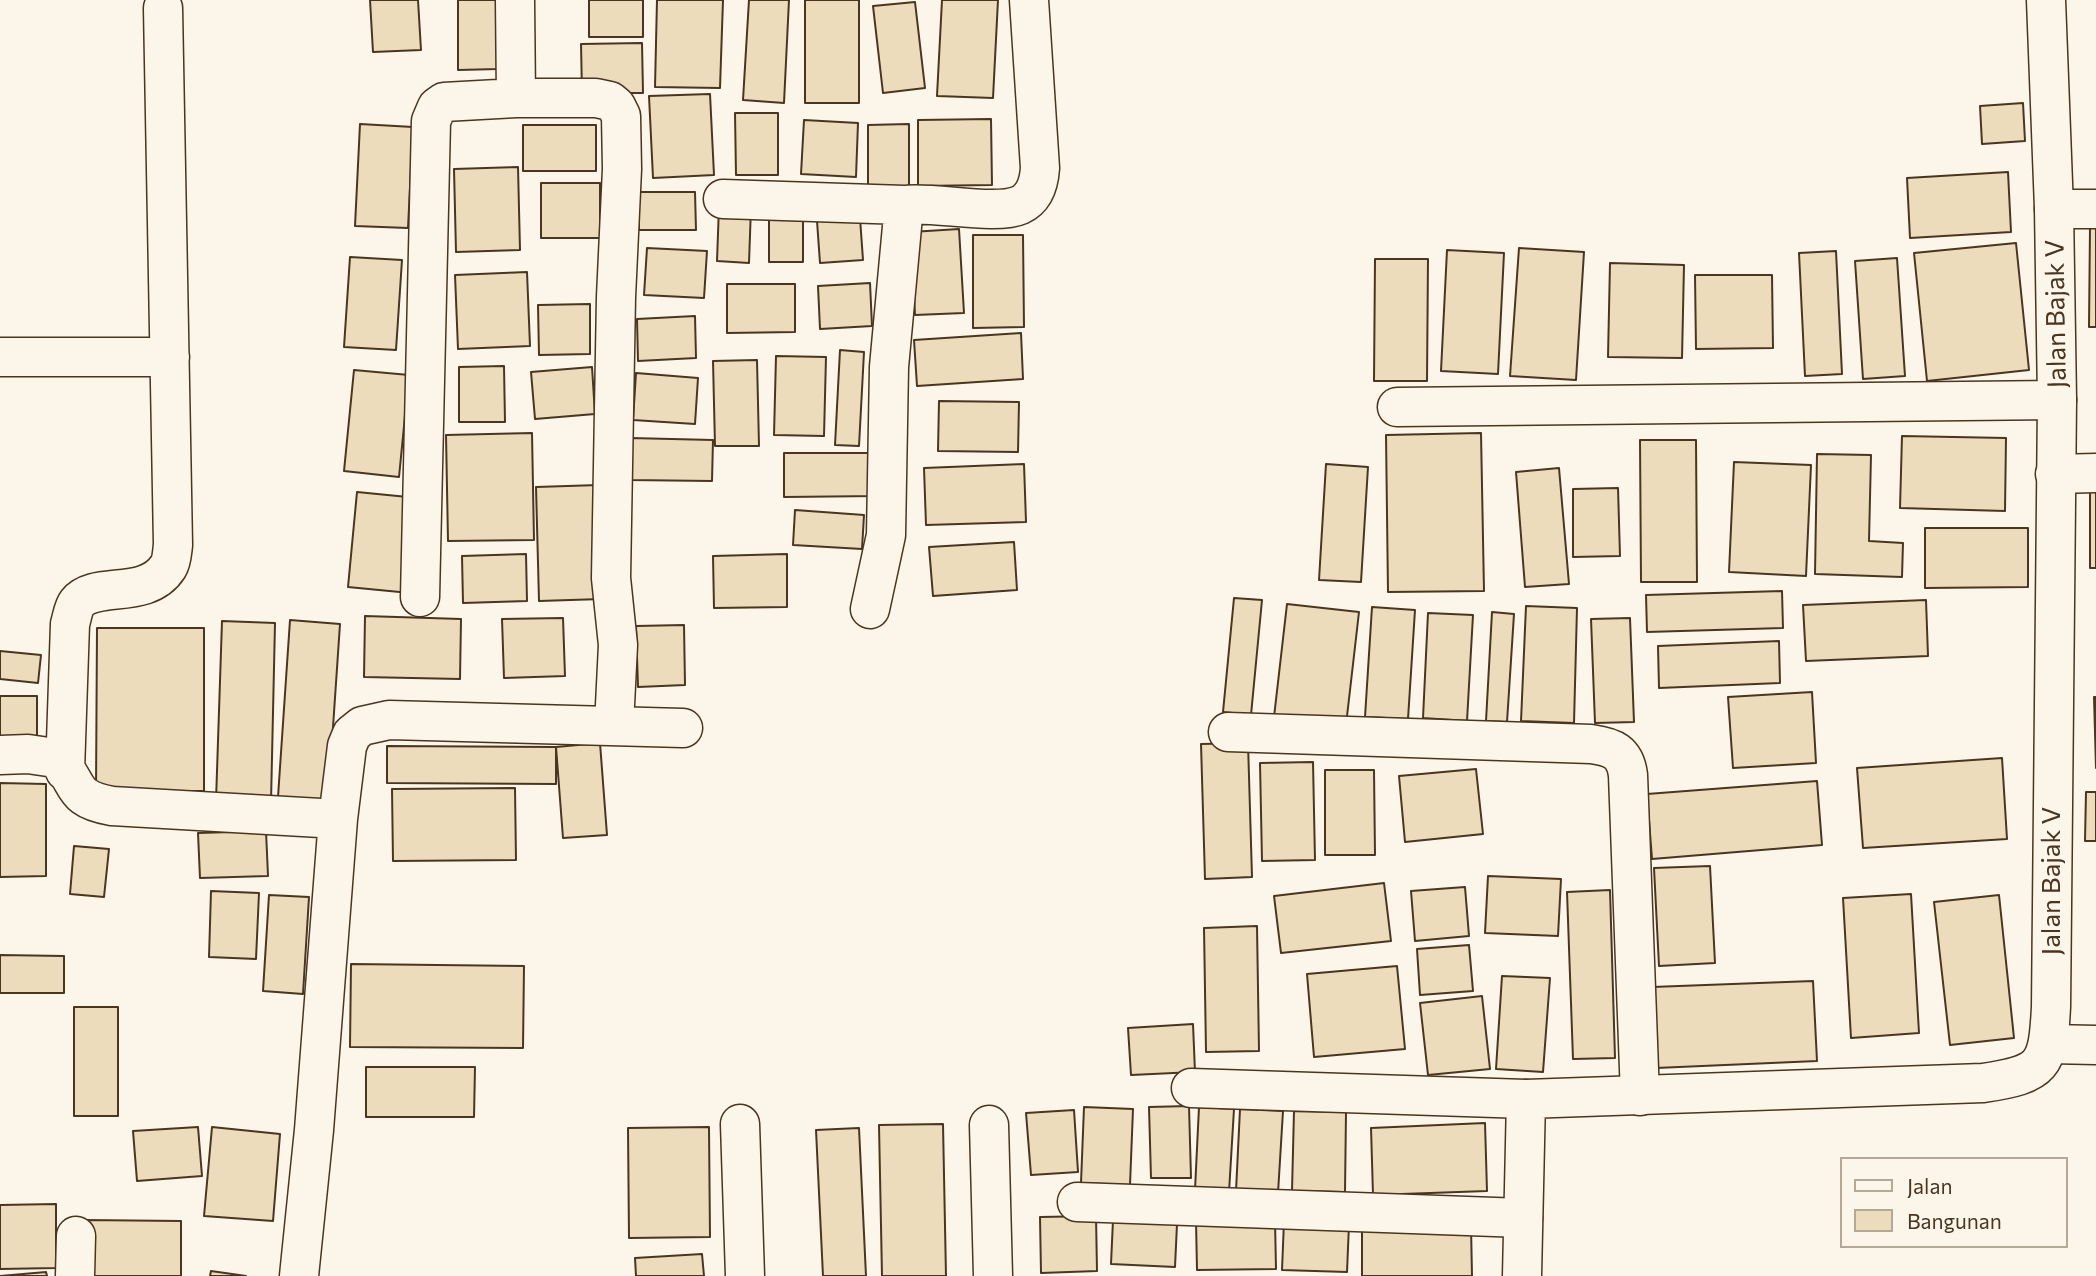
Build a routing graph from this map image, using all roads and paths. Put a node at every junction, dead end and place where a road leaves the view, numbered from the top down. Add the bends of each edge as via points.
1 (514, 0) edge
2 (1028, 0) edge
3 (2046, 0) edge
4 (163, 8) dead end
5 (516, 98) junction
6 (723, 199) dead end
7 (904, 205) junction
8 (2054, 209) junction
9 (2096, 209) edge
10 (0, 357) edge
11 (170, 358) junction
12 (2057, 400) junction
13 (1397, 407) dead end
14 (2096, 473) edge
15 (2054, 474) junction
16 (420, 597) dead end
17 (870, 610) dead end
18 (614, 725) junction
19 (683, 728) dead end
20 (1228, 732) dead end
21 (0, 754) edge
22 (65, 771) junction
23 (338, 819) junction
24 (2049, 1044) junction
25 (2096, 1045) edge
26 (1191, 1088) dead end
27 (1640, 1096) junction
28 (1526, 1099) junction
29 (740, 1124) dead end
30 (989, 1125) dead end
31 (1077, 1202) dead end
32 (1523, 1218) junction
33 (76, 1236) dead end
34 (75, 1276) edge
35 (299, 1276) edge
36 (745, 1276) edge
37 (993, 1276) edge
38 (1521, 1276) edge

1 - 5 street
2 - 7 street via 1040,168 1033,194 1020,205 1002,208
3 - 8 street, Jalan Bajak V
4 - 11 street
5 - 16 street via 444,102 430,121
5 - 18 street via 596,98 610,101 621,116 611,578 618,645
6 - 7 street
7 - 17 street via 889,367 886,535
8 - 9 street
8 - 12 street, Jalan Bajak V
10 - 11 street
11 - 22 street via 173,545 169,566 146,584 89,594 77,603 70,624
12 - 13 street
12 - 15 street, Jalan Bajak V
14 - 15 street
15 - 24 street, Jalan Bajak V
18 - 19 street
18 - 23 street via 389,720 362,726 347,746
20 - 27 street via 1615,748 1628,775
21 - 22 street via 55,758
22 - 23 street via 85,799 113,806
23 - 35 street
24 - 25 street
24 - 27 street via 2038,1066 2026,1074 1983,1083
26 - 28 street
27 - 28 street
28 - 32 street
29 - 36 street
30 - 37 street
31 - 32 street
32 - 38 street
33 - 34 street

